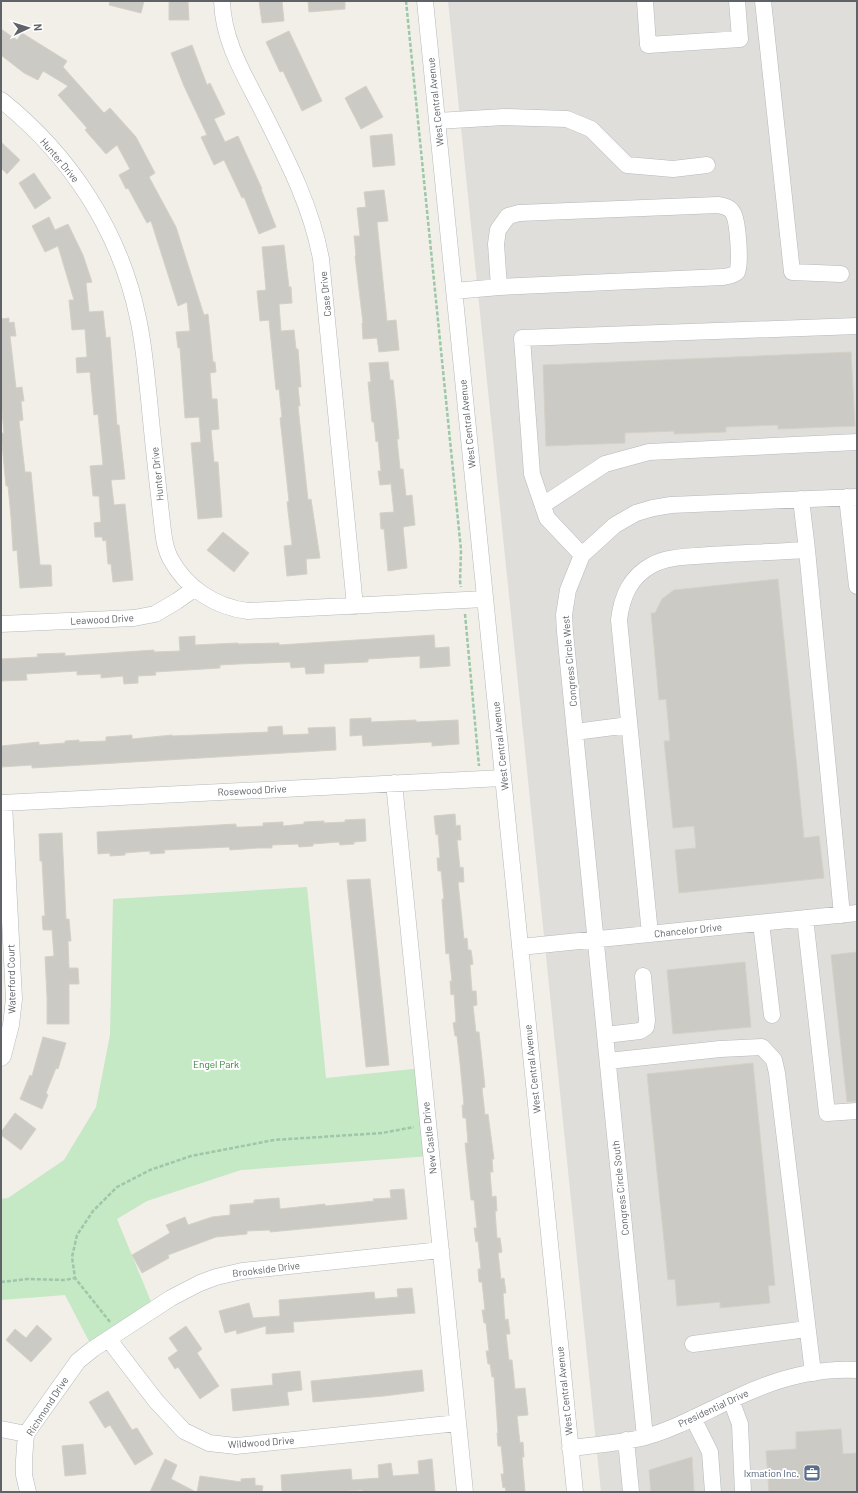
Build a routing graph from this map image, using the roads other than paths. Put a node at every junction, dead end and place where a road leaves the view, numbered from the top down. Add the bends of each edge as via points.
1 (222, 1) edge
2 (424, 1) edge
3 (645, 1) edge
4 (737, 1) edge
5 (763, 1) edge
6 (1, 100) edge
7 (437, 121) junction
8 (707, 165) dead end
9 (841, 274) dead end
10 (499, 287) junction
11 (454, 291) junction
12 (857, 326) edge
13 (857, 442) edge
14 (852, 497) edge
15 (800, 499) junction
16 (542, 505) junction
17 (807, 550) junction
18 (582, 555) junction
19 (857, 586) edge
20 (194, 589) junction
21 (485, 600) junction
22 (355, 606) junction
23 (1, 624) edge
24 (629, 725) junction
25 (575, 732) junction
26 (503, 778) junction
27 (394, 783) junction
28 (2, 803) edge
29 (849, 914) edge
30 (805, 918) junction
31 (762, 923) junction
32 (650, 934) junction
33 (595, 939) junction
34 (520, 947) junction
35 (643, 976) dead end
36 (772, 1015) dead end
37 (605, 1035) junction
38 (1, 1058) edge
39 (608, 1061) junction
40 (857, 1111) edge
41 (441, 1250) junction
42 (807, 1329) junction
43 (114, 1336) junction
44 (693, 1344) dead end
45 (857, 1370) edge
46 (813, 1373) junction
47 (731, 1400) junction
48 (693, 1418) junction
49 (458, 1423) junction
50 (1, 1429) edge
51 (26, 1434) junction
52 (645, 1437) junction
53 (626, 1440) junction
54 (570, 1448) junction
55 (28, 1492) edge
56 (465, 1492) edge
57 (575, 1492) edge
58 (632, 1492) edge
59 (713, 1492) edge
60 (744, 1492) edge

1 - 22 street, Case Drive via 224,23 233,52 295,176 318,239
2 - 7 street, West Central Avenue
3 - 4 street via 648,45 740,39
5 - 9 street via 792,272
6 - 20 street, Hunter Drive via 22,117 66,165 96,209 118,252 132,294 142,339 166,545 170,558
7 - 8 street via 504,117 567,119 591,130 627,165 673,169
7 - 11 street, West Central Avenue
10 - 10 street via 723,278 735,274 738,270 736,220 729,208 718,205 519,213 508,216 498,230 496,244
10 - 11 street
11 - 21 street, West Central Avenue
12 - 16 street via 522,338 532,474
13 - 16 street via 649,452 605,464
14 - 15 street, Congress Circle West
14 - 19 street
15 - 17 street
15 - 18 street, Congress Circle West via 653,508 636,513 616,524
16 - 18 street via 547,518
17 - 24 street via 684,557 660,561 642,571 633,580 624,596 619,620
17 - 29 street
18 - 25 street, Congress Circle West via 568,590 564,615
20 - 22 street, Hunter Drive via 218,604 248,611
20 - 23 street, Leawood Drive via 155,614 134,618
21 - 22 street, Hunter Drive
21 - 26 street, West Central Avenue
24 - 25 street
24 - 32 street
25 - 33 street, Congress Circle West
26 - 27 street, Rosewood Drive
26 - 34 street, West Central Avenue
27 - 28 street, Rosewood Drive
27 - 41 street, New Castle Drive
28 - 38 street, Waterford Court via 14,999 11,1025
29 - 30 street, Chancelor Drive
30 - 31 street, Chancelor Drive
30 - 40 street via 828,1113
31 - 32 street, Chancelor Drive
31 - 36 street
32 - 33 street, Chancelor Drive
33 - 34 street, Chancelor Drive
33 - 37 street, Congress Circle South
34 - 54 street, West Central Avenue
35 - 37 street via 646,1027 640,1031
37 - 39 street, Congress Circle South
39 - 42 street via 762,1047 774,1060
39 - 52 street, Congress Circle South
41 - 43 street, Brookside Drive via 242,1271 216,1277 171,1298
41 - 49 street, New Castle Drive
42 - 44 street
42 - 46 street
43 - 49 street, Wildwood Drive via 156,1401 184,1431 209,1443 236,1446
43 - 51 street, Richmond Drive via 78,1361
45 - 46 street, Presidential Drive
46 - 47 street, Presidential Drive via 781,1380
47 - 48 street, Presidential Drive
47 - 60 street via 740,1424
48 - 52 street, Presidential Drive
48 - 59 street via 710,1452
49 - 56 street, New Castle Drive
50 - 51 street
51 - 55 street, Richmond Drive via 24,1475
52 - 53 street, Presidential Drive
53 - 54 street, Presidential Drive
53 - 58 street
54 - 57 street, West Central Avenue

